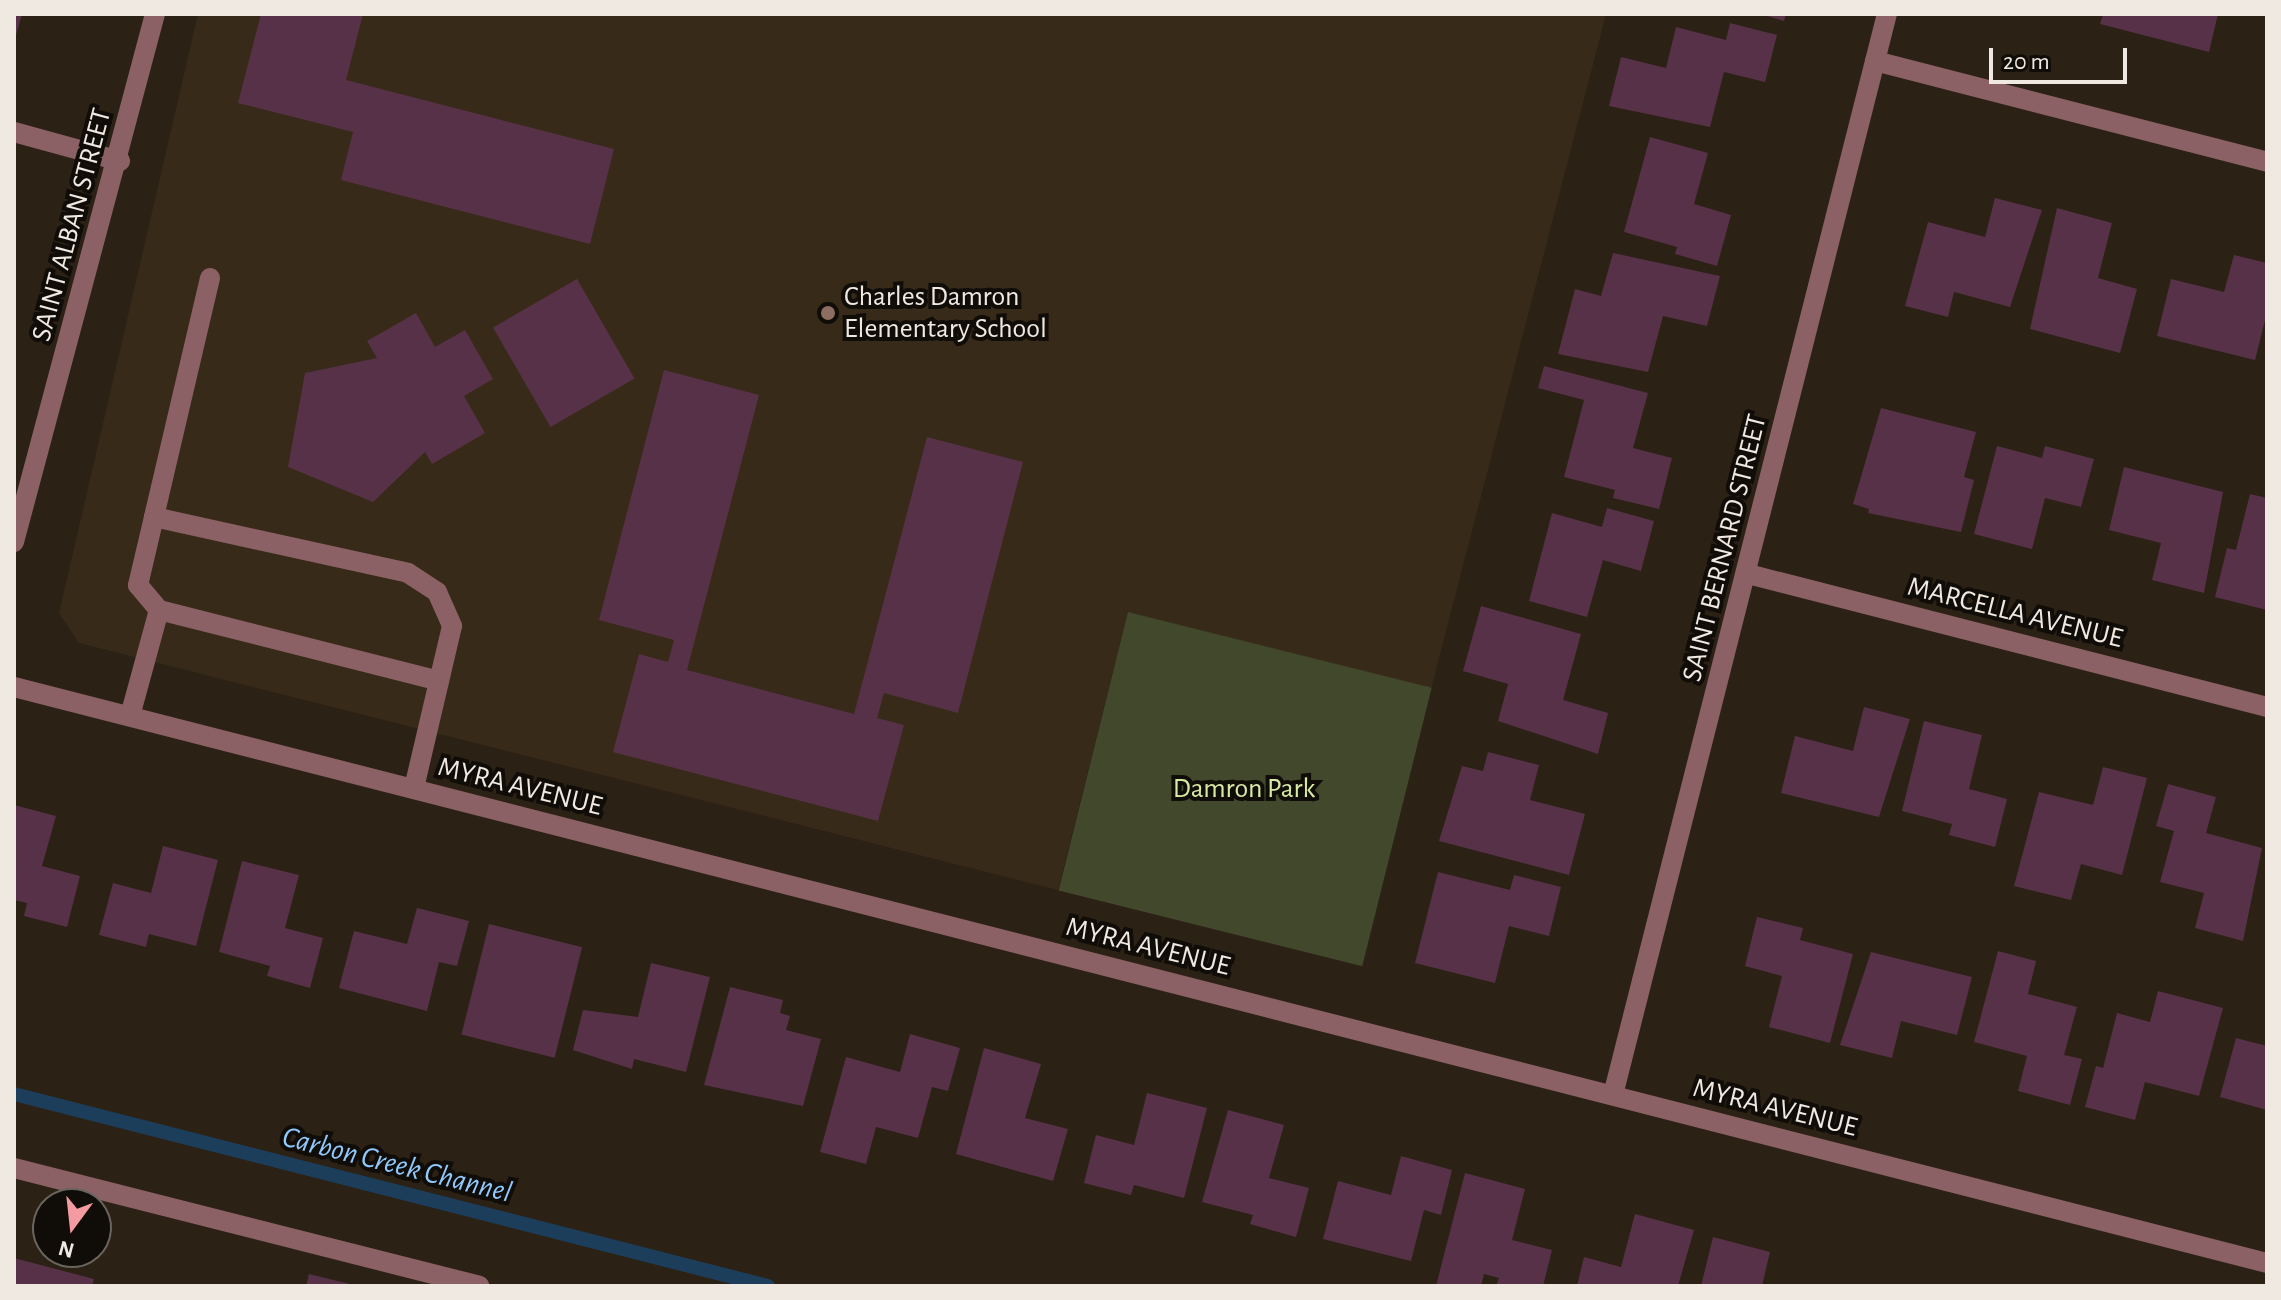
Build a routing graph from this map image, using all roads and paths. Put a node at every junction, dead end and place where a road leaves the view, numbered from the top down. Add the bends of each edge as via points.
1 (155, 14) edge
2 (1887, 14) edge
3 (1875, 61) junction
4 (14, 132) edge
5 (120, 161) junction
6 (2267, 162) edge
7 (210, 278) dead end
8 (154, 517) junction
9 (14, 542) edge
10 (1748, 574) junction
11 (159, 610) junction
12 (439, 681) junction
13 (14, 687) edge
14 (2267, 707) edge
15 (130, 716) junction
16 (414, 788) junction
17 (1613, 1095) junction
18 (14, 1168) edge
19 (2267, 1263) edge
20 (479, 1286) edge

1 - 5 street, SAINT ALBAN STREET
2 - 3 street, SAINT BERNARD STREET
3 - 6 street
3 - 10 street, SAINT BERNARD STREET
4 - 5 street
5 - 9 street, SAINT ALBAN STREET
7 - 8 street
8 - 11 street via 138,585
8 - 12 street via 408,573 437,592 452,626
10 - 14 street, MARCELLA AVENUE
10 - 17 street, SAINT BERNARD STREET
11 - 12 street
11 - 15 street
12 - 16 street
13 - 15 street, MYRA AVENUE
15 - 16 street, MYRA AVENUE
16 - 17 street, MYRA AVENUE
17 - 19 street, MYRA AVENUE
18 - 20 street

